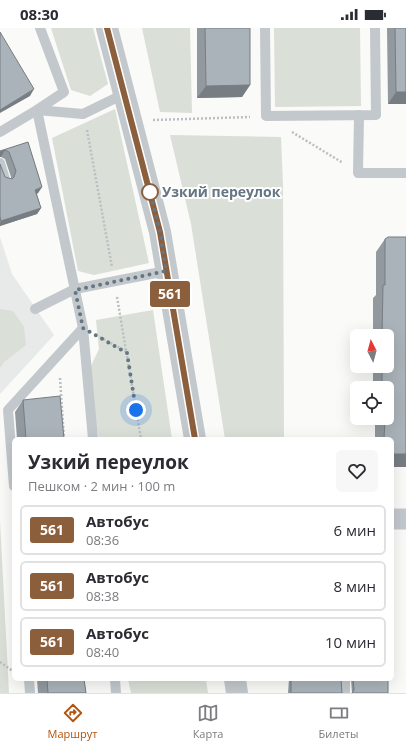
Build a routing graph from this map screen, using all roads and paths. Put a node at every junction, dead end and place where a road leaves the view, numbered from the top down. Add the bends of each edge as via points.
1 (40, 28) edge
2 (107, 28) edge
3 (265, 28) edge
4 (375, 28) edge
5 (124, 94) junction
6 (37, 110) junction
7 (360, 115) junction
8 (266, 116) junction
9 (148, 121) dead end
10 (86, 126) dead end
11 (0, 132) edge
12 (0, 163) edge
13 (358, 173) junction
14 (406, 173) edge
15 (5, 179) edge
16 (112, 267) dead end
17 (166, 271) junction
18 (75, 290) junction
19 (35, 309) dead end
20 (121, 316) dead end
21 (83, 328) junction
22 (127, 353) junction
23 (58, 355) junction
24 (64, 437) edge
25 (93, 437) edge
26 (141, 437) edge
27 (195, 437) edge
28 (12, 461) edge
29 (394, 519) edge
30 (406, 519) edge
31 (0, 662) edge
32 (12, 671) edge
33 (29, 681) edge
34 (115, 681) edge
35 (235, 681) edge
36 (345, 681) edge
37 (30, 693) edge
38 (116, 693) edge
39 (237, 693) edge
40 (345, 693) edge

1 - 6 lane via 64,92
2 - 5 street
3 - 8 lane
4 - 7 lane via 376,115
5 - 6 lane via 83,114
5 - 17 street via 160,232
6 - 11 lane
6 - 18 lane
7 - 8 lane
7 - 13 lane
8 - 9 path
8 - 13 path
10 - 16 path
12 - 15 lane
13 - 14 lane
17 - 18 lane
17 - 27 street
18 - 19 lane
18 - 21 lane
20 - 22 path
21 - 22 path
21 - 23 lane
21 - 25 lane
22 - 26 path
23 - 24 path
23 - 28 lane via 8,410
29 - 30 street
31 - 32 path
33 - 37 lane
34 - 38 lane
35 - 39 street
36 - 40 lane

